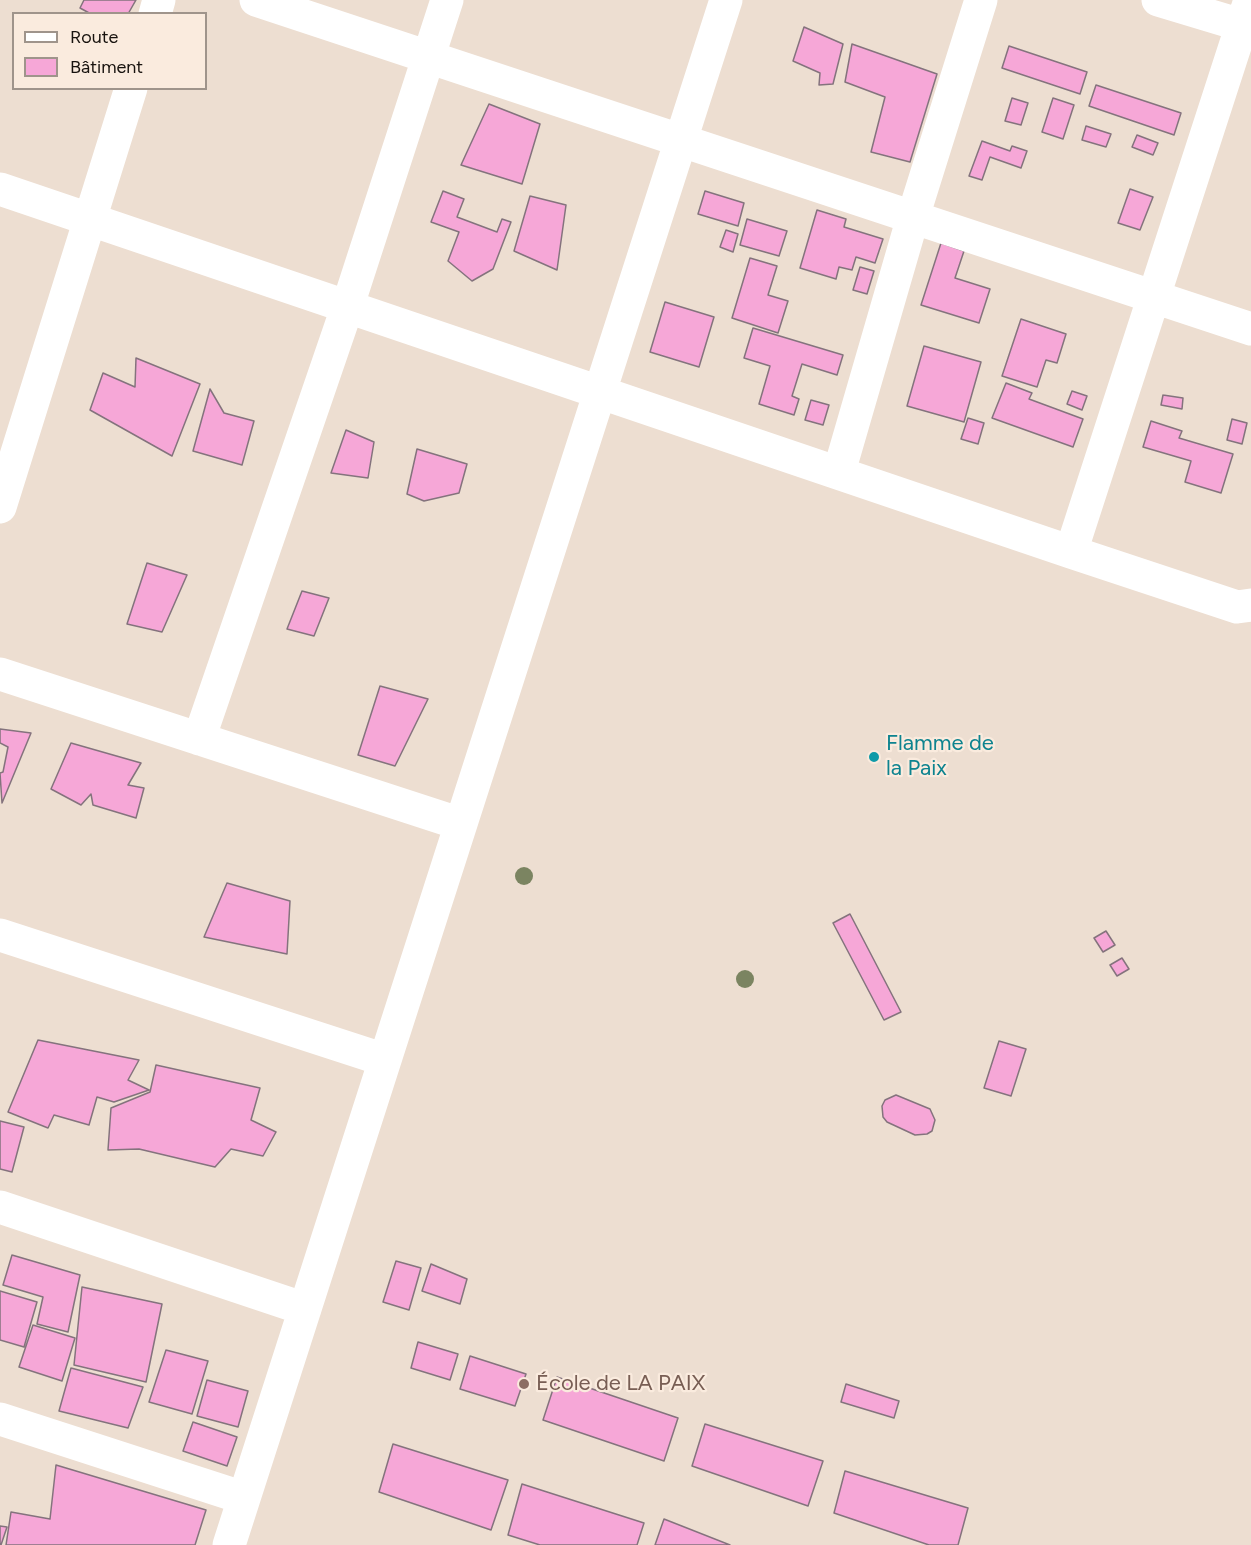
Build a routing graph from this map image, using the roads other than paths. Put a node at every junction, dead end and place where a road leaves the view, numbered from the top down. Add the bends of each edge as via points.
1 (256, 0) edge
2 (447, 0) edge
3 (726, 0) edge
4 (981, 0) edge
5 (1158, 0) edge
6 (1248, 18) edge
7 (428, 57) junction
8 (130, 90) edge
9 (681, 141) junction
10 (0, 189) edge
11 (913, 217) junction
12 (91, 219) junction
13 (1153, 296) junction
14 (348, 305) junction
15 (1251, 329) edge
16 (600, 391) junction
17 (839, 472) junction
18 (0, 507) edge
19 (1071, 552) junction
20 (1251, 604) edge
21 (0, 674) edge
22 (200, 739) junction
23 (461, 824) junction
24 (0, 935) edge
25 (385, 1060) junction
26 (0, 1207) edge
27 (305, 1309) junction
28 (0, 1419) edge
29 (244, 1498) junction
30 (229, 1545) edge

1 - 7 street
2 - 7 street
3 - 9 street
4 - 11 street
5 - 6 street
6 - 13 street
7 - 9 street
7 - 14 street
8 - 12 street
9 - 11 street
9 - 16 street
10 - 12 street
11 - 13 street
11 - 17 street
12 - 14 street
12 - 18 street
13 - 15 street
13 - 19 street
14 - 16 street
14 - 22 street
16 - 17 street
16 - 23 street
17 - 19 street
19 - 20 street via 1237,607
21 - 22 street
22 - 23 street
23 - 25 street
24 - 25 street
25 - 27 street
26 - 27 street
27 - 29 street
28 - 29 street
29 - 30 street

